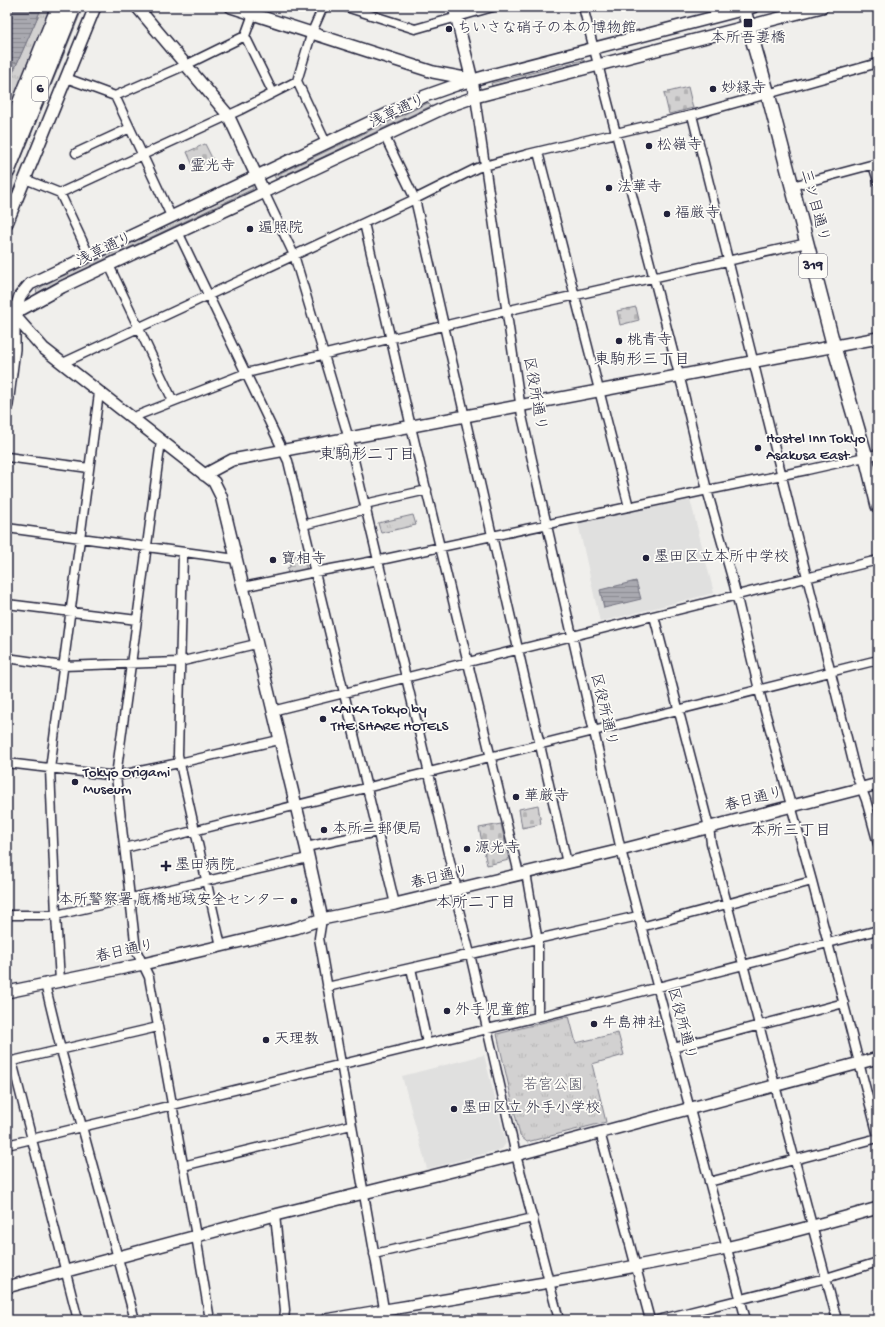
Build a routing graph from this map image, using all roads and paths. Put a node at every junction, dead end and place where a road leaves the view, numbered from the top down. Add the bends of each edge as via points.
1 (59, 7) edge
2 (72, 7) edge
3 (95, 7) edge
4 (137, 7) edge
5 (231, 7) edge
6 (323, 7) edge
7 (346, 7) edge
8 (493, 7) edge
9 (583, 7) edge
10 (822, 7) edge
11 (747, 8) edge
12 (456, 12) edge
13 (253, 14) junction
14 (749, 26) junction
15 (312, 32) junction
16 (246, 36) junction
17 (595, 49) junction
18 (878, 63) edge
19 (186, 65) junction
20 (599, 66) junction
21 (66, 78) junction
22 (472, 80) junction
23 (297, 82) junction
24 (273, 93) junction
25 (768, 94) junction
26 (115, 96) junction
27 (475, 97) junction
28 (228, 115) junction
29 (692, 115) junction
30 (130, 128) junction
31 (616, 134) junction
32 (384, 135) junction
33 (7, 136) edge
34 (326, 143) junction
35 (538, 152) junction
36 (76, 153) dead end
37 (143, 154) junction
38 (876, 164) edge
39 (486, 165) junction
40 (7, 171) edge
41 (256, 176) junction
42 (25, 179) junction
43 (878, 181) edge
44 (792, 186) junction
45 (60, 192) junction
46 (264, 192) junction
47 (415, 199) junction
48 (171, 216) junction
49 (7, 223) edge
50 (364, 223) junction
51 (178, 232) junction
52 (807, 243) junction
53 (89, 255) junction
54 (294, 255) junction
55 (728, 261) junction
56 (109, 265) junction
57 (654, 278) junction
58 (208, 295) junction
59 (575, 296) junction
60 (7, 304) edge
61 (506, 312) junction
62 (10, 313) edge
63 (444, 327) junction
64 (139, 328) junction
65 (7, 336) edge
66 (878, 338) edge
67 (392, 339) junction
68 (834, 347) junction
69 (324, 354) junction
70 (754, 362) junction
71 (63, 363) junction
72 (246, 373) junction
73 (679, 376) junction
74 (600, 392) junction
75 (100, 393) junction
76 (173, 401) junction
77 (7, 405) edge
78 (520, 407) junction
79 (465, 417) junction
80 (131, 418) junction
81 (412, 427) junction
82 (349, 439) junction
83 (161, 441) junction
84 (284, 451) junction
85 (872, 455) edge
86 (7, 457) edge
87 (89, 468) junction
88 (204, 475) junction
89 (782, 475) junction
90 (427, 490) junction
91 (707, 490) junction
92 (878, 506) edge
93 (366, 507) junction
94 (630, 507) junction
95 (547, 524) junction
96 (303, 525) junction
97 (7, 528) edge
98 (492, 536) junction
99 (80, 539) junction
100 (147, 547) junction
101 (441, 547) junction
102 (182, 553) junction
103 (236, 560) junction
104 (379, 560) junction
105 (878, 560) edge
106 (315, 572) junction
107 (807, 578) junction
108 (243, 587) junction
109 (736, 595) junction
110 (7, 604) edge
111 (70, 612) junction
112 (654, 616) junction
113 (137, 620) junction
114 (572, 637) junction
115 (256, 644) junction
116 (518, 650) junction
117 (7, 658) edge
118 (878, 660) edge
119 (469, 661) junction
120 (179, 662) junction
121 (131, 663) junction
122 (63, 666) junction
123 (830, 672) junction
124 (407, 678) junction
125 (759, 690) junction
126 (344, 694) junction
127 (678, 710) junction
128 (272, 711) junction
129 (593, 731) junction
130 (279, 740) junction
131 (540, 744) junction
132 (491, 756) junction
133 (7, 763) edge
134 (179, 763) junction
135 (50, 769) junction
136 (429, 772) junction
137 (116, 776) junction
138 (878, 784) edge
139 (367, 787) junction
140 (862, 788) junction
141 (295, 805) junction
142 (791, 806) junction
143 (709, 827) junction
144 (194, 830) junction
145 (378, 832) junction
146 (878, 844) edge
147 (125, 848) junction
148 (621, 850) junction
149 (307, 853) junction
150 (566, 863) junction
151 (523, 874) junction
152 (206, 880) junction
153 (812, 881) junction
154 (457, 889) junction
155 (130, 898) junction
156 (395, 904) junction
157 (728, 904) junction
158 (7, 915) edge
159 (56, 915) junction
160 (638, 916) junction
161 (322, 919) junction
162 (641, 927) junction
163 (878, 930) edge
164 (538, 939) junction
165 (827, 943) junction
166 (221, 946) junction
167 (470, 954) junction
168 (143, 964) junction
169 (744, 965) junction
170 (411, 968) junction
171 (60, 981) junction
172 (45, 984) junction
173 (327, 987) junction
174 (657, 988) junction
175 (7, 992) edge
176 (844, 1003) junction
177 (538, 1016) junction
178 (759, 1025) junction
179 (158, 1028) junction
180 (487, 1029) junction
181 (427, 1043) junction
182 (673, 1048) junction
183 (61, 1050) junction
184 (878, 1058) edge
185 (9, 1062) edge
186 (858, 1063) junction
187 (341, 1064) junction
188 (776, 1084) junction
189 (172, 1105) junction
190 (689, 1108) junction
191 (351, 1125) junction
192 (82, 1126) junction
193 (600, 1132) junction
194 (878, 1137) edge
195 (32, 1139) junction
196 (7, 1145) edge
197 (516, 1155) junction
198 (795, 1160) junction
199 (183, 1166) junction
200 (709, 1182) junction
201 (364, 1194) junction
202 (878, 1208) edge
203 (275, 1215) junction
204 (533, 1218) junction
205 (813, 1226) junction
206 (196, 1236) junction
207 (726, 1248) junction
208 (374, 1254) junction
209 (118, 1257) junction
210 (878, 1262) edge
211 (635, 1265) junction
212 (66, 1271) junction
213 (826, 1278) junction
214 (549, 1282) junction
215 (7, 1287) edge
216 (740, 1300) junction
217 (385, 1315) edge
218 (78, 1320) edge
219 (135, 1320) edge
220 (210, 1320) edge
221 (284, 1320) edge
222 (326, 1320) edge
223 (559, 1320) edge
224 (650, 1320) edge
225 (658, 1320) edge
226 (746, 1320) edge
227 (837, 1320) edge

1 - 33 highway, 6
2 - 40 highway, 6
3 - 21 street
4 - 19 street
5 - 13 street, 浅草通り
6 - 15 street
7 - 12 street via 415,29
8 - 12 street via 466,14
9 - 17 street
10 - 14 street, 浅草通り
11 - 14 main road, 三ツ目通り / 319
11 - 17 street, 浅草通り
12 - 22 street
13 - 15 street, 浅草通り
13 - 16 street
14 - 20 street, 浅草通り
14 - 25 main road, 三ツ目通り / 319
15 - 22 street, 浅草通り via 433,72
15 - 23 street
16 - 19 street
16 - 24 street
17 - 20 street
17 - 22 street, 浅草通り
18 - 25 street
19 - 26 street
19 - 28 street
20 - 27 street, 浅草通り
20 - 31 street
21 - 26 street
21 - 42 street
22 - 27 street
22 - 34 street, 浅草通り via 425,96
23 - 24 street
23 - 34 street
24 - 28 street
25 - 29 street
25 - 44 main road, 三ツ目通り / 319
26 - 30 street
27 - 32 street, 浅草通り via 437,110
27 - 39 street, 区役所通り
28 - 37 street
28 - 41 street
29 - 31 street
29 - 55 street
30 - 36 street
30 - 37 street
31 - 35 street
31 - 57 street
32 - 46 street, 浅草通り
32 - 47 street
34 - 41 street, 浅草通り
35 - 39 street
35 - 59 street
37 - 45 street
37 - 48 street
38 - 43 street
38 - 44 street
39 - 47 street
39 - 61 street, 区役所通り
41 - 46 street
41 - 48 street, 浅草通り
42 - 45 street
42 - 49 street
44 - 52 main road, 三ツ目通り / 319
45 - 53 street
46 - 51 street, 浅草通り
46 - 54 street
47 - 50 street
47 - 63 street
48 - 53 street, 浅草通り
50 - 54 street
50 - 67 street
51 - 56 street, 浅草通り
51 - 58 street
52 - 55 street
52 - 68 main road, 三ツ目通り / 319
53 - 62 street, 浅草通り via 30,284
54 - 58 street
54 - 69 street
55 - 57 street
55 - 70 street
56 - 62 street, 浅草通り
56 - 64 street
57 - 59 street
57 - 73 street
58 - 64 street
58 - 72 street
59 - 61 street
59 - 74 street
60 - 62 street
61 - 63 street
61 - 78 street, 区役所通り
62 - 65 street
62 - 71 street via 43,348
62 - 77 street via 14,349
63 - 67 street
63 - 79 street
64 - 71 street
64 - 76 street
66 - 68 street
67 - 69 street
67 - 81 street
68 - 70 street
68 - 85 main road, 三ツ目通り / 319
69 - 72 street
69 - 82 street
70 - 73 street
70 - 89 street
71 - 75 street
72 - 76 street
72 - 84 street
73 - 74 street
73 - 91 street
74 - 78 street
74 - 94 street
75 - 80 street
75 - 87 street
76 - 80 street
78 - 79 street
78 - 95 street, 区役所通り
79 - 81 street
79 - 98 street
80 - 83 street
81 - 82 street
81 - 90 street
82 - 84 street
82 - 93 street
83 - 88 street
83 - 100 street
84 - 88 street via 232,460
84 - 96 street
85 - 89 street
85 - 92 main road, 三ツ目通り / 319
86 - 87 street
87 - 99 street
88 - 103 street via 214,482 221,496
89 - 91 street
89 - 107 street
90 - 93 street
90 - 101 street
91 - 94 street
91 - 109 street
93 - 96 street
93 - 104 street
94 - 95 street
95 - 98 street
95 - 114 street, 区役所通り
96 - 106 street
97 - 99 street
98 - 101 street
98 - 116 street
99 - 100 street
99 - 111 street
100 - 102 street
100 - 113 street
101 - 104 street
101 - 119 street
102 - 103 street
102 - 120 street
103 - 108 street
104 - 106 street
104 - 124 street
105 - 107 street
106 - 108 street
106 - 126 street
107 - 109 street
107 - 123 street
108 - 115 street
109 - 112 street
109 - 125 street
110 - 111 street
111 - 113 street
111 - 122 street
112 - 114 street
112 - 127 street
113 - 121 street
114 - 116 street
114 - 129 street, 区役所通り
115 - 120 street
115 - 128 street
116 - 119 street
116 - 131 street
117 - 122 street
118 - 123 street
119 - 124 street
119 - 132 street
120 - 121 street
120 - 134 street
121 - 122 street
121 - 137 street
122 - 135 street
123 - 125 street
123 - 140 street via 856,774
124 - 126 street
124 - 136 street
125 - 127 street
125 - 142 street
126 - 128 street
126 - 139 street
127 - 129 street
127 - 143 street
128 - 130 street
129 - 131 street
129 - 148 street, 区役所通り
130 - 134 street
130 - 141 street
131 - 132 street
131 - 150 street
132 - 136 street
132 - 151 street
133 - 135 street
134 - 137 street
134 - 144 street
135 - 137 street
135 - 159 street
136 - 139 street
136 - 154 street
137 - 147 street
138 - 140 street, 春日通り
139 - 141 street
139 - 145 street
140 - 142 street, 春日通り
140 - 146 street
141 - 144 street
141 - 149 street
142 - 143 street, 春日通り
142 - 153 street
143 - 148 street, 春日通り
143 - 157 street
144 - 147 street
144 - 152 street
145 - 149 street
145 - 156 street
147 - 155 street
148 - 150 street, 春日通り
148 - 160 street, 区役所通り
149 - 152 street
149 - 161 street
150 - 151 street, 春日通り
151 - 154 street, 春日通り
151 - 164 street
152 - 155 street
152 - 166 street
153 - 157 street
153 - 165 street
154 - 156 street, 春日通り
154 - 167 street via 458,906
155 - 159 street
155 - 168 street via 136,950
156 - 161 street, 春日通り
157 - 162 street
157 - 169 street
158 - 159 street
159 - 171 street
160 - 162 street, 区役所通り
160 - 164 street
161 - 166 street, 春日通り
161 - 173 street via 318,935
162 - 174 street, 区役所通り
163 - 165 street
164 - 167 street
164 - 177 street
165 - 169 street
165 - 176 street
166 - 168 street, 春日通り
167 - 170 street
167 - 180 street
168 - 171 street, 春日通り
168 - 179 street via 149,976
169 - 174 street
169 - 178 street
170 - 173 street
170 - 181 street
171 - 172 street, 春日通り
172 - 175 street, 春日通り
172 - 183 street
173 - 187 street
174 - 177 street
174 - 182 street, 区役所通り
176 - 178 street
176 - 186 street
177 - 180 street
178 - 182 street
178 - 188 street
179 - 183 street
179 - 189 street
180 - 181 street
180 - 197 street
181 - 187 street
182 - 190 street, 区役所通り
183 - 185 street
183 - 192 street
184 - 186 street
185 - 195 street
186 - 188 street
186 - 194 street
187 - 189 street
187 - 191 street
188 - 190 street
188 - 198 street
189 - 192 street
189 - 199 street
190 - 193 street
190 - 200 street, 区役所通り
191 - 199 street
191 - 201 street
192 - 195 street
192 - 209 street
193 - 197 street
193 - 211 street
194 - 198 street
195 - 196 street
195 - 212 street
197 - 201 street
197 - 204 street
198 - 200 street
198 - 205 street
199 - 206 street
200 - 207 street, 区役所通り
201 - 203 street
201 - 208 street
202 - 205 street
203 - 206 street
203 - 221 street
204 - 208 street
204 - 214 street
205 - 207 street
205 - 213 street
206 - 209 street
206 - 220 street
207 - 211 street
207 - 216 street, 区役所通り
208 - 217 street
209 - 212 street
209 - 219 street
210 - 213 street
211 - 214 street
211 - 224 street
212 - 215 street
212 - 218 street
213 - 216 street
213 - 227 street
214 - 217 street
214 - 223 street
216 - 225 street
216 - 226 street, 区役所通り
217 - 222 street

